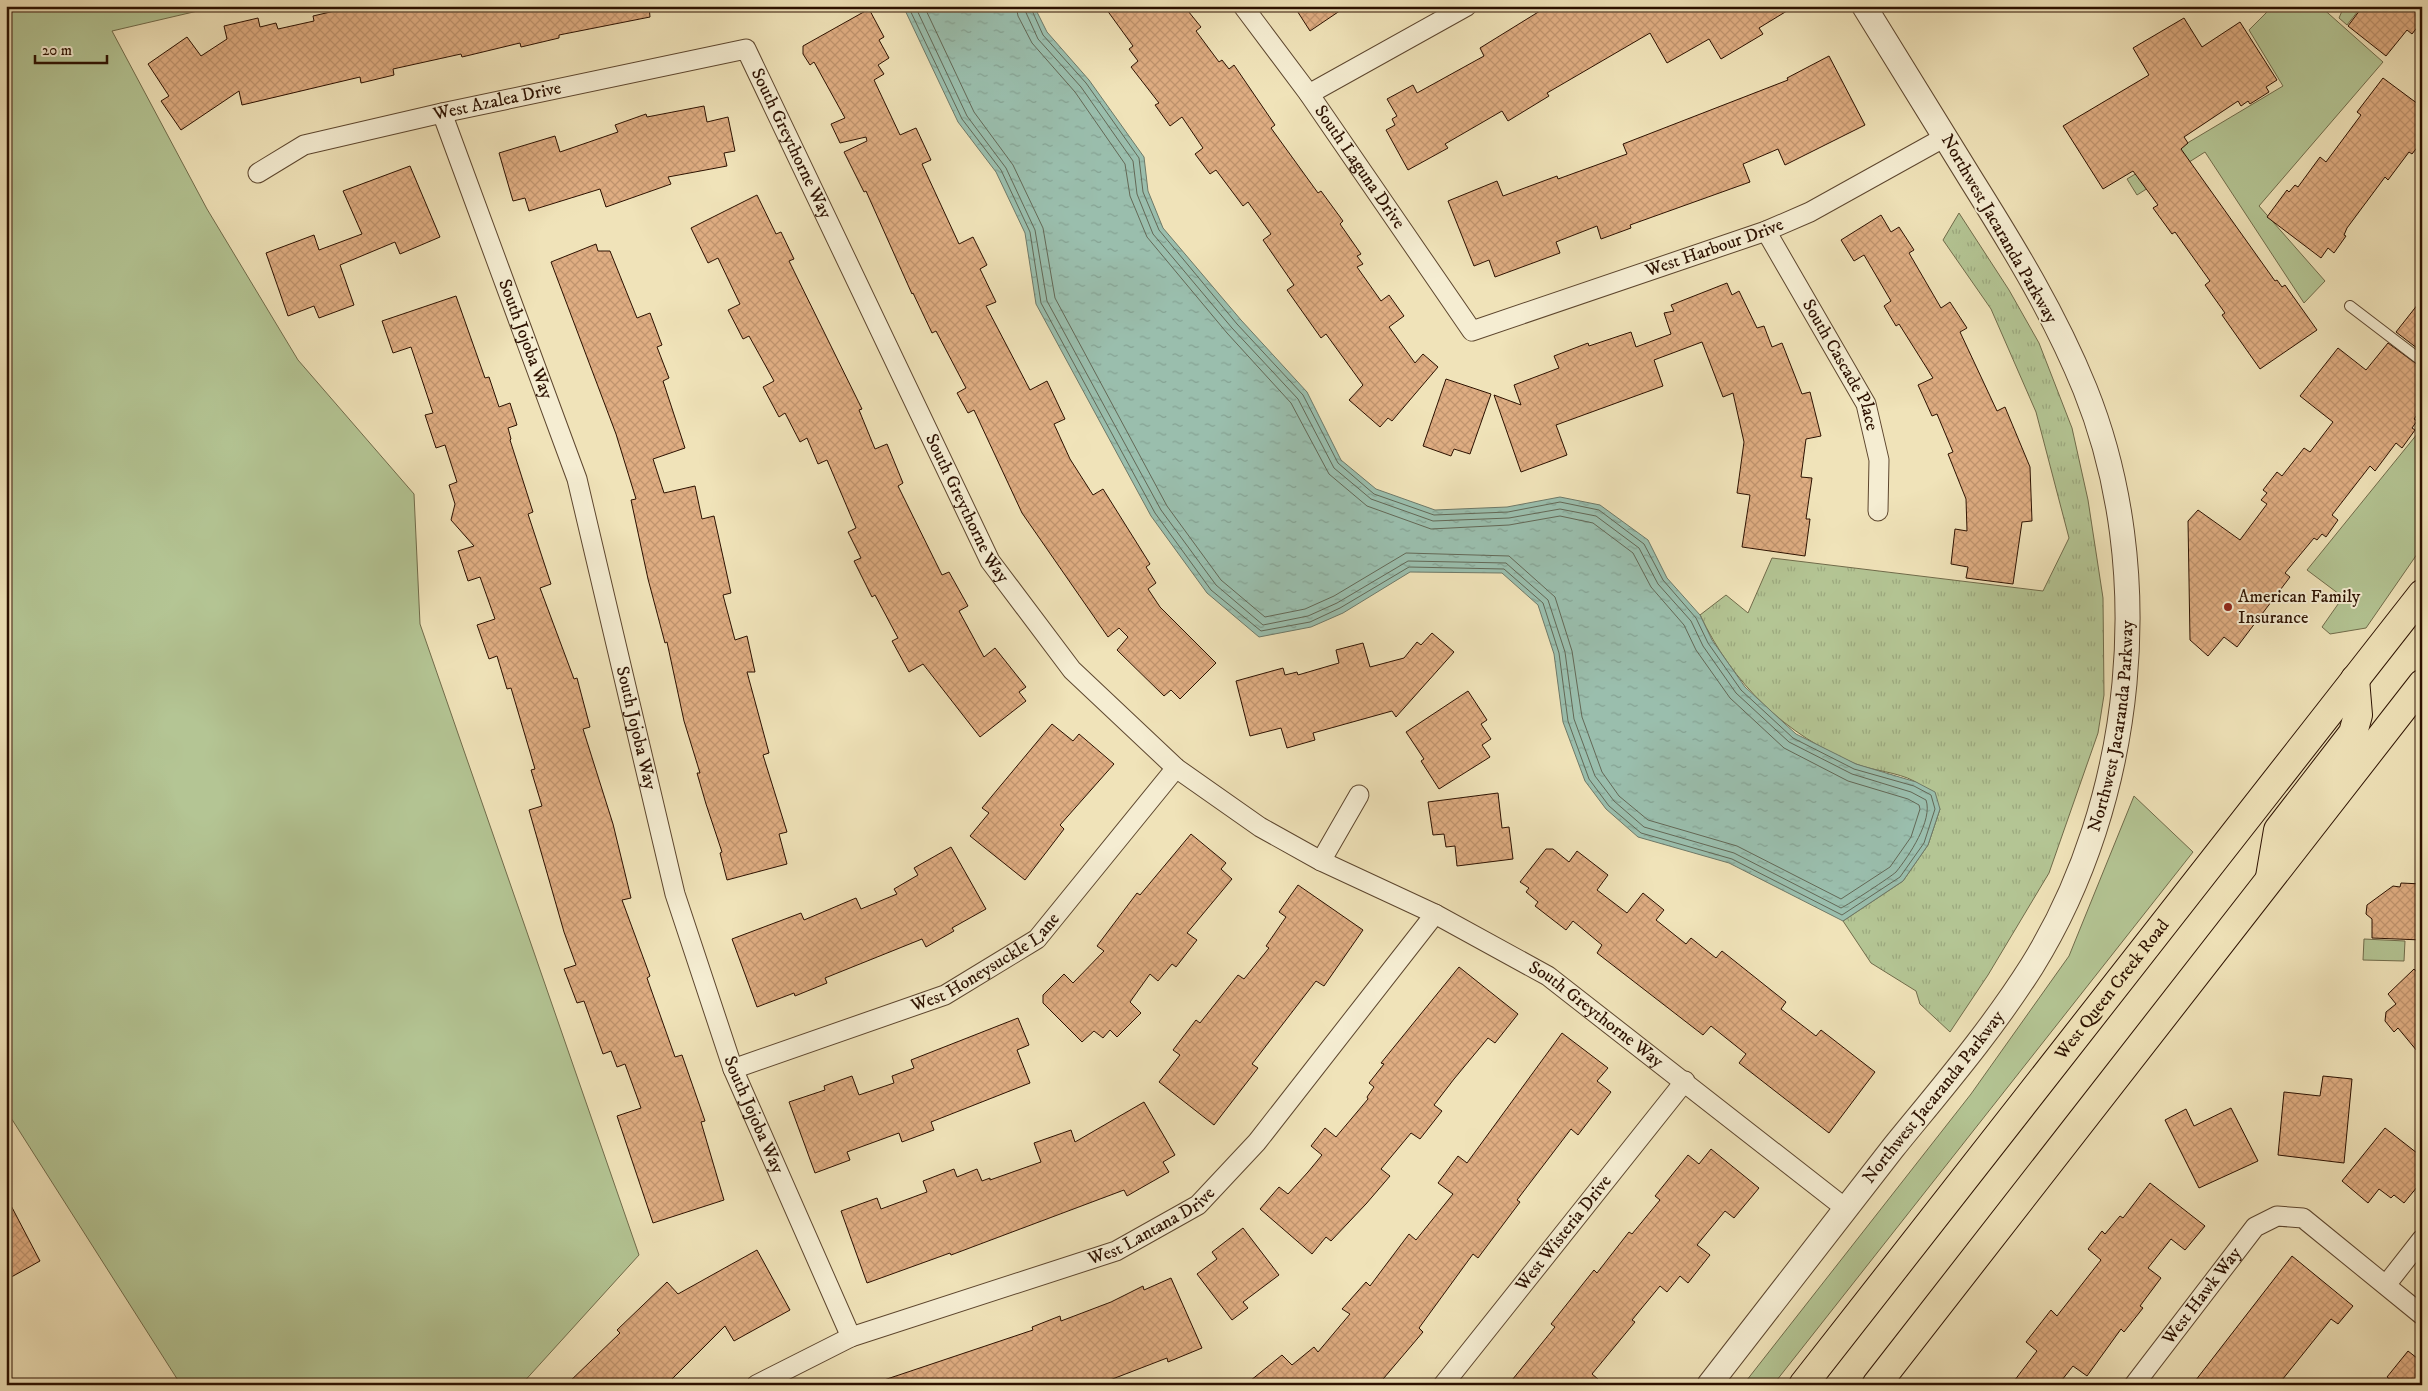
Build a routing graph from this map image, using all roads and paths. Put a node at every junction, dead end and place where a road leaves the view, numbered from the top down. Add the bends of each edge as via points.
1 (1243, 6) edge
2 (1468, 6) edge
3 (1864, 6) edge
4 (746, 49) joint
5 (1309, 94) junction
6 (442, 113) junction
7 (1945, 138) junction
8 (258, 173) dead end
9 (1766, 231) junction
10 (2350, 306) dead end
11 (1472, 331) joint
12 (2422, 361) edge
13 (1878, 510) dead end
14 (2422, 594) edge
15 (2355, 679) junction
16 (2422, 684) edge
17 (1176, 768) junction
18 (1359, 795) dead end
19 (1321, 861) junction
20 (2270, 879) junction
21 (1435, 914) junction
22 (733, 1069) junction
23 (1685, 1081) junction
24 (1845, 1208) junction
25 (2422, 1238) edge
26 (2386, 1285) junction
27 (2422, 1315) edge
28 (851, 1336) junction
29 (756, 1385) edge
30 (1443, 1385) edge
31 (1708, 1385) edge
32 (1803, 1385) edge
33 (1876, 1385) edge
34 (2134, 1385) edge

1 - 5 street, South Laguna Drive
2 - 5 street
3 - 7 street, Northwest Jacaranda Parkway
4 - 6 street, West Azalea Drive
4 - 17 street, South Greythorne Way via 990,561 1072,670
5 - 11 street, South Laguna Drive
6 - 8 street, West Azalea Drive via 304,145
6 - 22 street, South Jojoba Way via 577,480 675,894
7 - 9 street, West Harbour Drive via 1810,212
7 - 24 street, Northwest Jacaranda Parkway via 2050,312 2085,390 2101,436 2120,516 2128,626 2125,685 2106,790 2082,862 2050,933 2032,966 1978,1043
9 - 11 street, West Harbour Drive
9 - 13 street, South Cascade Place via 1866,404 1879,460
10 - 12 lane
14 - 15 main road, West Queen Creek Road
15 - 20 main road via 2358,715 2353,733 2278,830
15 - 32 main road, West Queen Creek Road
16 - 20 main road
17 - 19 street, South Greythorne Way via 1260,827
17 - 22 street, West Honeysuckle Lane via 1037,939 945,995
18 - 19 street
19 - 21 street, South Greythorne Way
20 - 33 main road
21 - 23 street, South Greythorne Way via 1548,976
21 - 28 street, West Lantana Drive via 1257,1142 1198,1206 1116,1251
22 - 28 street, South Jojoba Way
23 - 24 street, South Greythorne Way
23 - 30 street, West Wisteria Drive
24 - 31 street, Northwest Jacaranda Parkway
25 - 26 street
26 - 27 street
26 - 34 street, West Hawk Way via 2303,1218 2277,1216 2255,1227
28 - 29 street, West Lantana Drive

